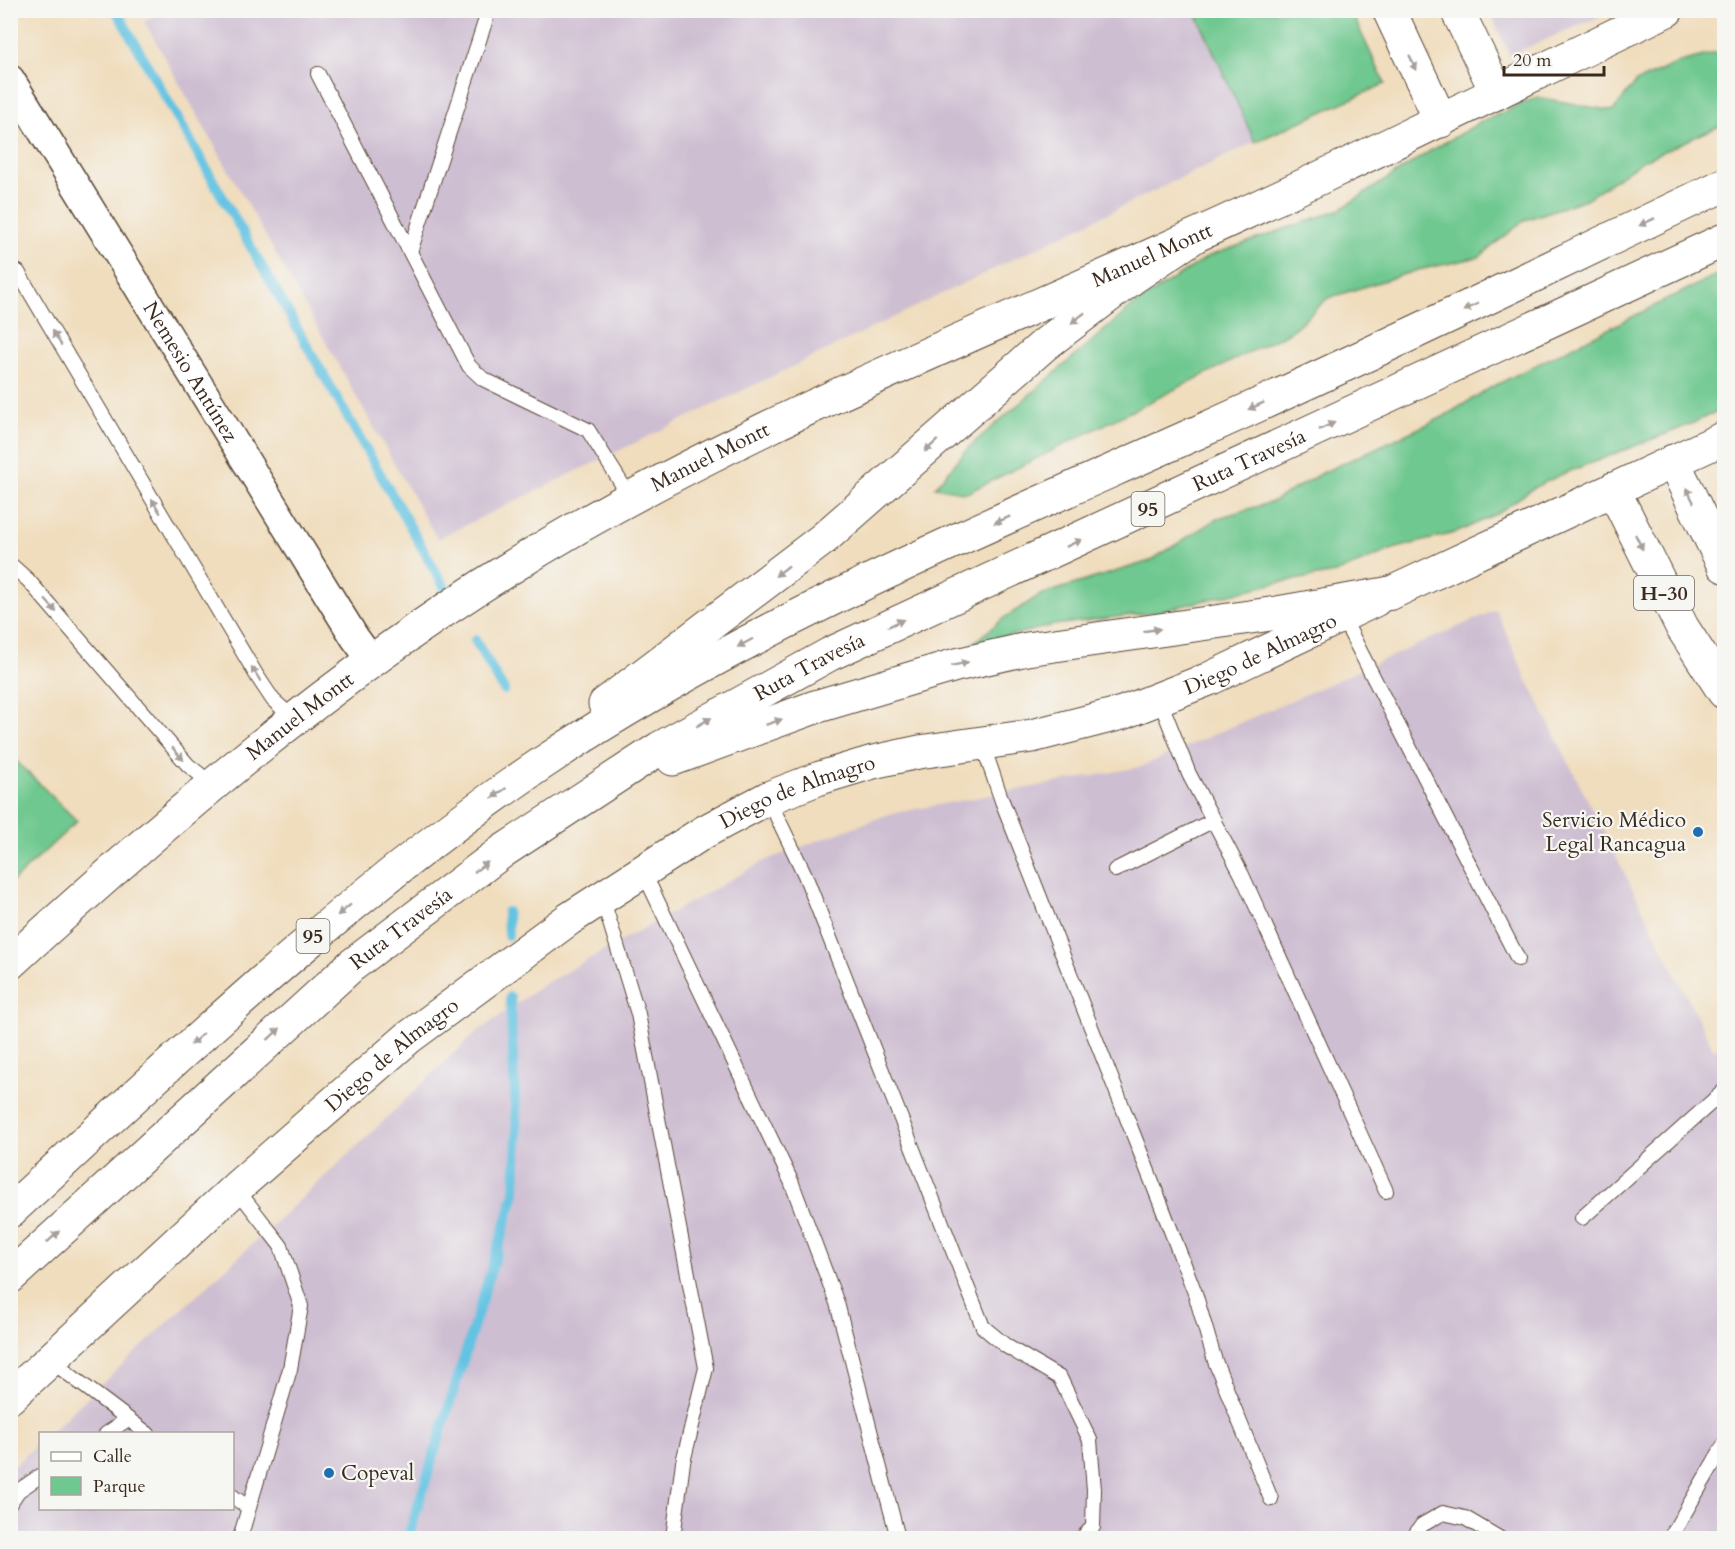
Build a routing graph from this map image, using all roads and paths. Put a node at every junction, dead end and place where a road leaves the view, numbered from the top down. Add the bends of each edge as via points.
1 (486, 10) edge
2 (1389, 10) edge
3 (1457, 10) edge
4 (1667, 10) edge
5 (318, 74) dead end
6 (10, 80) edge
7 (1497, 93) junction
8 (20, 117) edge
9 (1441, 121) junction
10 (1725, 185) edge
11 (1195, 236) junction
12 (1725, 240) edge
13 (410, 252) junction
14 (10, 268) edge
15 (1725, 438) edge
16 (1673, 461) junction
17 (1613, 489) junction
18 (630, 497) junction
19 (10, 564) edge
20 (1725, 566) edge
21 (1390, 593) junction
22 (1342, 616) junction
23 (372, 661) junction
24 (1725, 692) edge
25 (1159, 698) junction
26 (293, 718) junction
27 (982, 743) junction
28 (548, 760) junction
29 (212, 784) junction
30 (583, 797) junction
31 (768, 798) junction
32 (1214, 820) junction
33 (642, 869) junction
34 (1115, 870) dead end
35 (602, 897) junction
36 (1518, 959) dead end
37 (10, 963) edge
38 (1725, 1091) edge
39 (236, 1188) junction
40 (1386, 1191) dead end
41 (10, 1211) edge
42 (1582, 1218) dead end
43 (10, 1277) edge
44 (50, 1360) junction
45 (10, 1397) edge
46 (128, 1419) junction
47 (109, 1432) edge
48 (145, 1432) edge
49 (1725, 1445) edge
50 (39, 1477) edge
51 (234, 1497) edge
52 (1271, 1499) dead end
53 (10, 1503) edge
54 (249, 1508) junction
55 (240, 1539) edge
56 (672, 1539) edge
57 (898, 1539) edge
58 (1082, 1539) edge
59 (1413, 1539) edge
60 (1499, 1539) edge
61 (1670, 1539) edge

1 - 13 lane
2 -> 9 main road
3 - 7 main road
4 - 7 main road, Manuel Montt
5 - 13 lane
6 - 8 street, Nemesio Antúnez
7 - 9 main road, Manuel Montt
8 - 23 street, Nemesio Antúnez
9 - 11 main road, Manuel Montt
10 -> 28 main road, 95 via 1376,353 872,578 711,661
11 - 18 main road, Manuel Montt via 785,419
11 -> 28 main road via 1044,345 823,539 639,676
30 -> 12 main road, Ruta Travesía / 95 via 660,748 830,654
13 - 18 lane via 469,366 483,379 588,430
26 -> 14 lane via 273,700 257,676 18,272
15 - 16 main road, Diego de Almagro
16 - 17 main road, Diego de Almagro
20 -> 16 main road
17 - 21 main road, Diego de Almagro
17 -> 24 main road, H-30 via 1682,627
18 - 23 main road, Manuel Montt via 510,568
19 -> 29 lane via 188,765
21 - 22 main road, Diego de Almagro
30 -> 21 main road via 737,734 956,665 1027,650
22 - 25 main road, Diego de Almagro via 1209,679
22 - 36 lane
23 - 26 main road, Manuel Montt
25 - 27 main road, Diego de Almagro via 1082,725
25 - 32 lane via 1189,774
26 - 29 main road, Manuel Montt
27 - 31 main road, Diego de Almagro via 873,762
27 - 52 lane
28 -> 41 main road, 95 via 426,846 261,980
29 - 37 main road, Manuel Montt
43 -> 30 main road, Ruta Travesía / 95 via 351,966 494,857
31 - 33 main road, Diego de Almagro
31 - 58 lane via 805,875 983,1327 1006,1346 1060,1378 1090,1440 1092,1527
32 - 34 lane
32 - 40 lane
33 - 35 main road, Diego de Almagro
33 - 57 lane via 791,1181 837,1304
35 - 39 main road, Diego de Almagro via 408,1038
35 - 56 lane via 638,1014 706,1368 683,1462
38 - 42 lane
39 - 44 main road, Diego de Almagro
39 - 54 lane via 281,1246 301,1306 290,1369
44 - 45 main road, Diego de Almagro
44 - 46 lane
46 - 47 lane
46 - 48 lane
49 - 61 lane
50 - 53 lane via 18,1491
51 - 54 lane
54 - 55 lane
59 - 60 lane via 1422,1525 1443,1513 1465,1518

